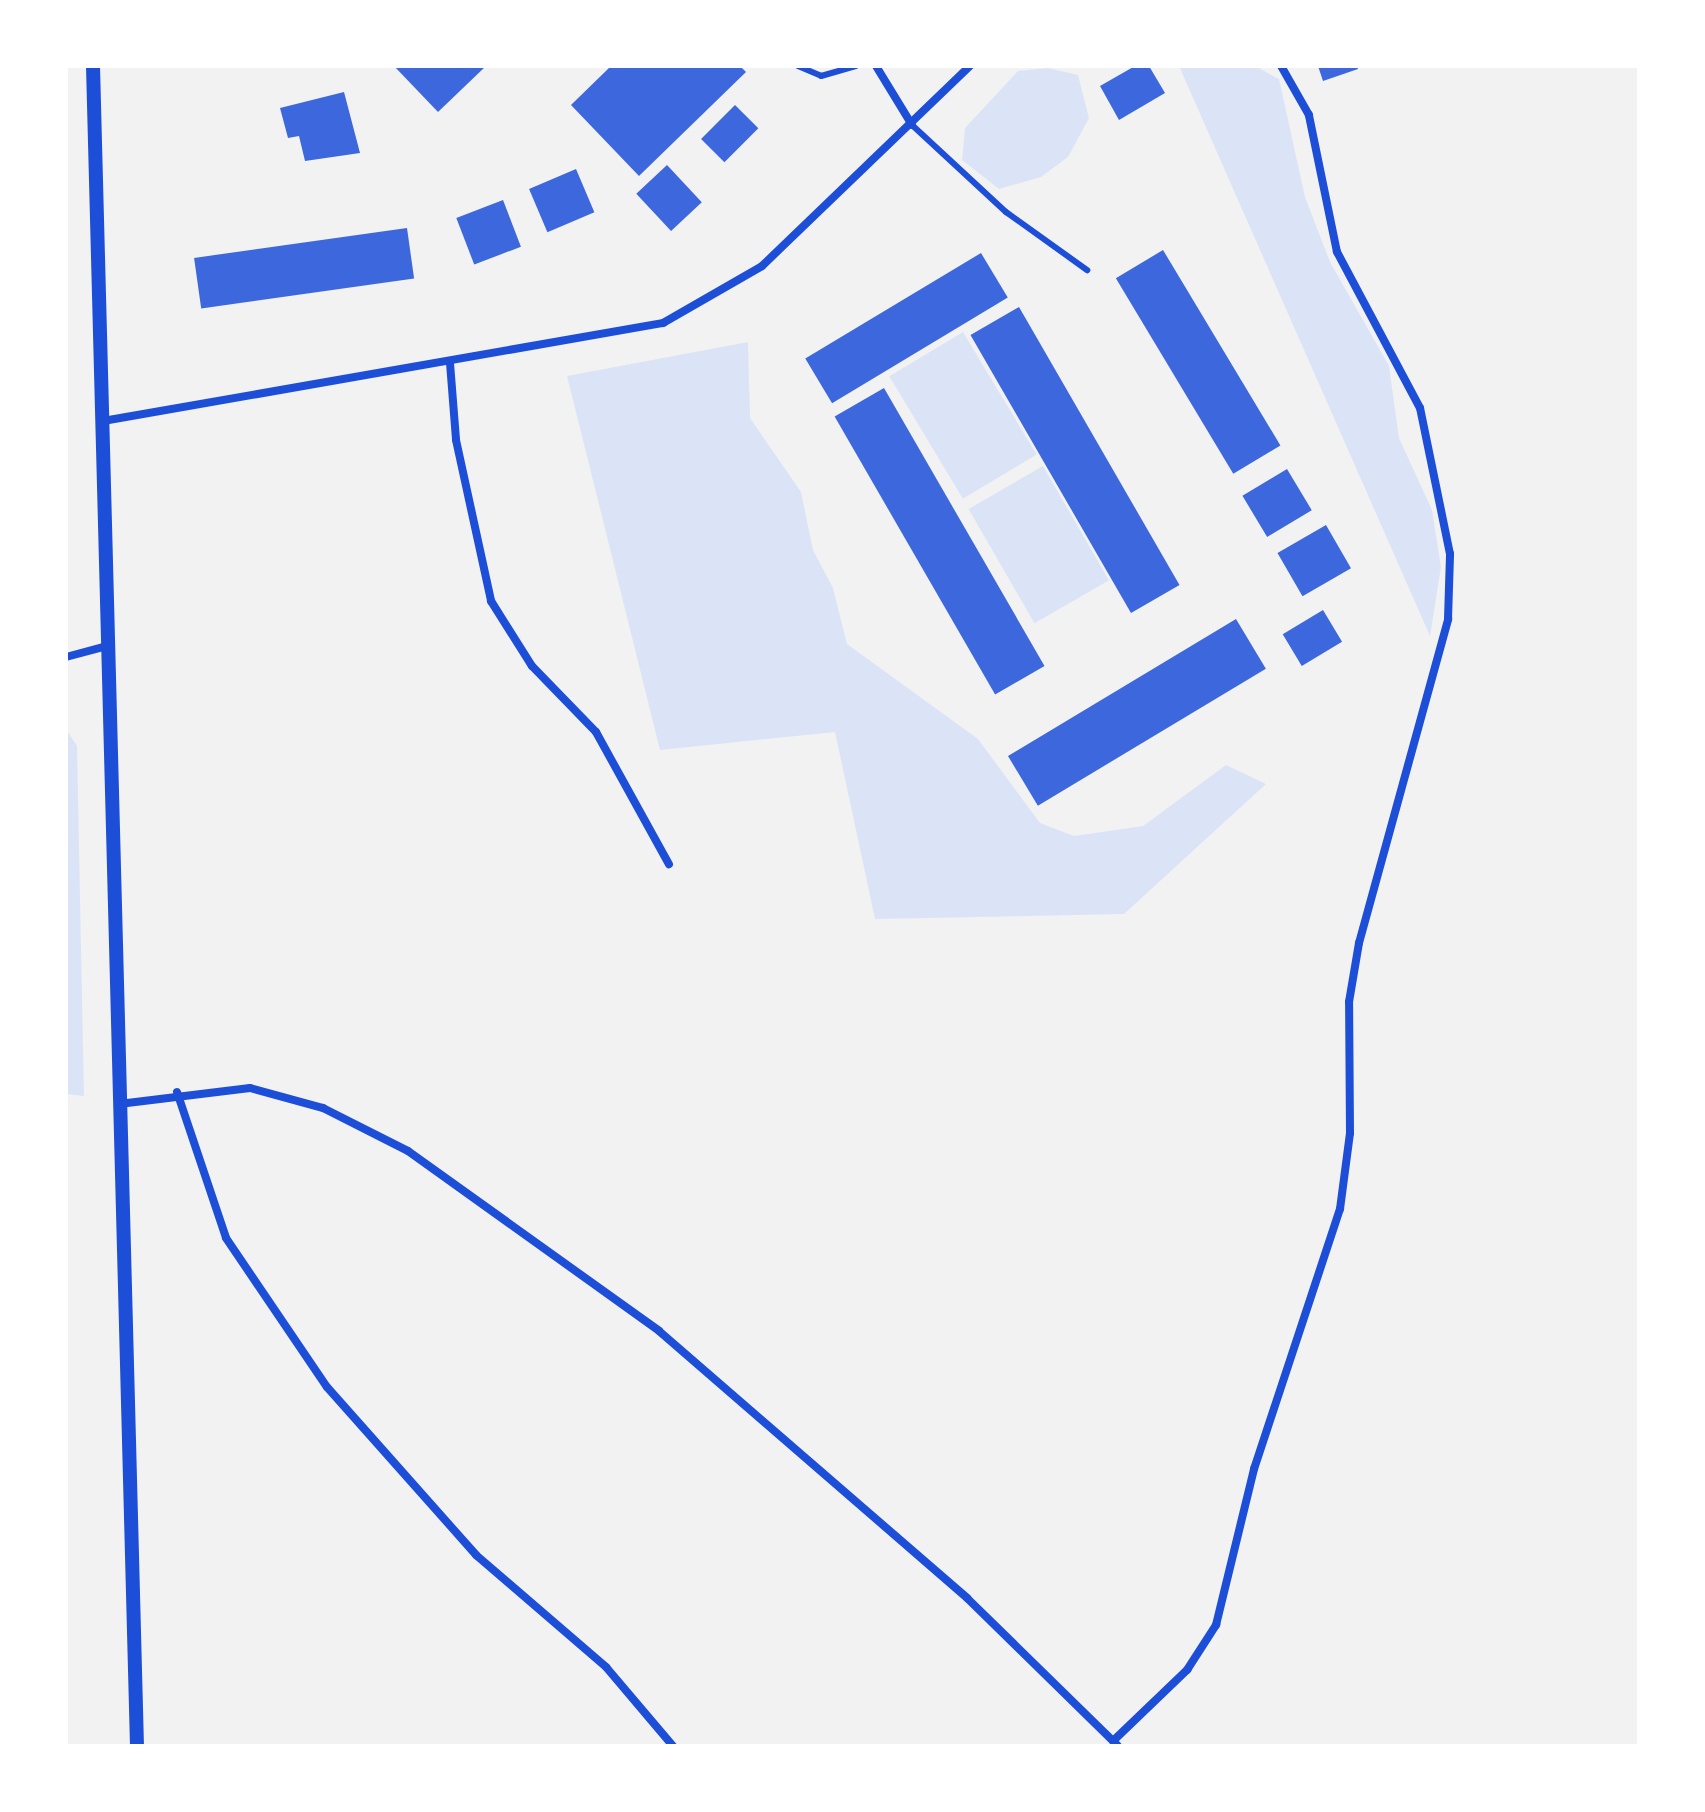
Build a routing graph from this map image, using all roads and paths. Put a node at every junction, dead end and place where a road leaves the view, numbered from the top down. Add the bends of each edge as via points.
1 (93, 66) edge
2 (798, 66) edge
3 (856, 66) edge
4 (876, 66) edge
5 (970, 66) edge
6 (1281, 66) edge
7 (912, 125) junction
8 (1087, 270) dead end
9 (450, 363) junction
10 (103, 421) junction
11 (107, 646) junction
12 (66, 657) edge
13 (669, 864) dead end
14 (177, 1092) junction
15 (119, 1104) junction
16 (1115, 1744) edge
17 (137, 1746) edge
18 (673, 1746) edge

1 - 10 street
2 - 3 lane via 821,76
4 - 7 street
5 - 7 street
6 - 16 street via 1309,115 1337,252 1410,387 1435,462 1451,587 1425,715 1373,887 1349,1002 1350,1133 1340,1209 1254,1469 1216,1625 1187,1670
7 - 8 lane via 1006,212
7 - 9 street via 762,266 699,308 603,337
9 - 10 street
9 - 13 street via 456,440 491,601 509,637 596,732
10 - 11 street
11 - 12 street
11 - 15 street
14 - 15 street
14 - 16 street via 250,1088 323,1108 456,1182 659,1331 789,1440 967,1598
14 - 18 street via 226,1238 327,1387 476,1555 606,1667
15 - 17 street

